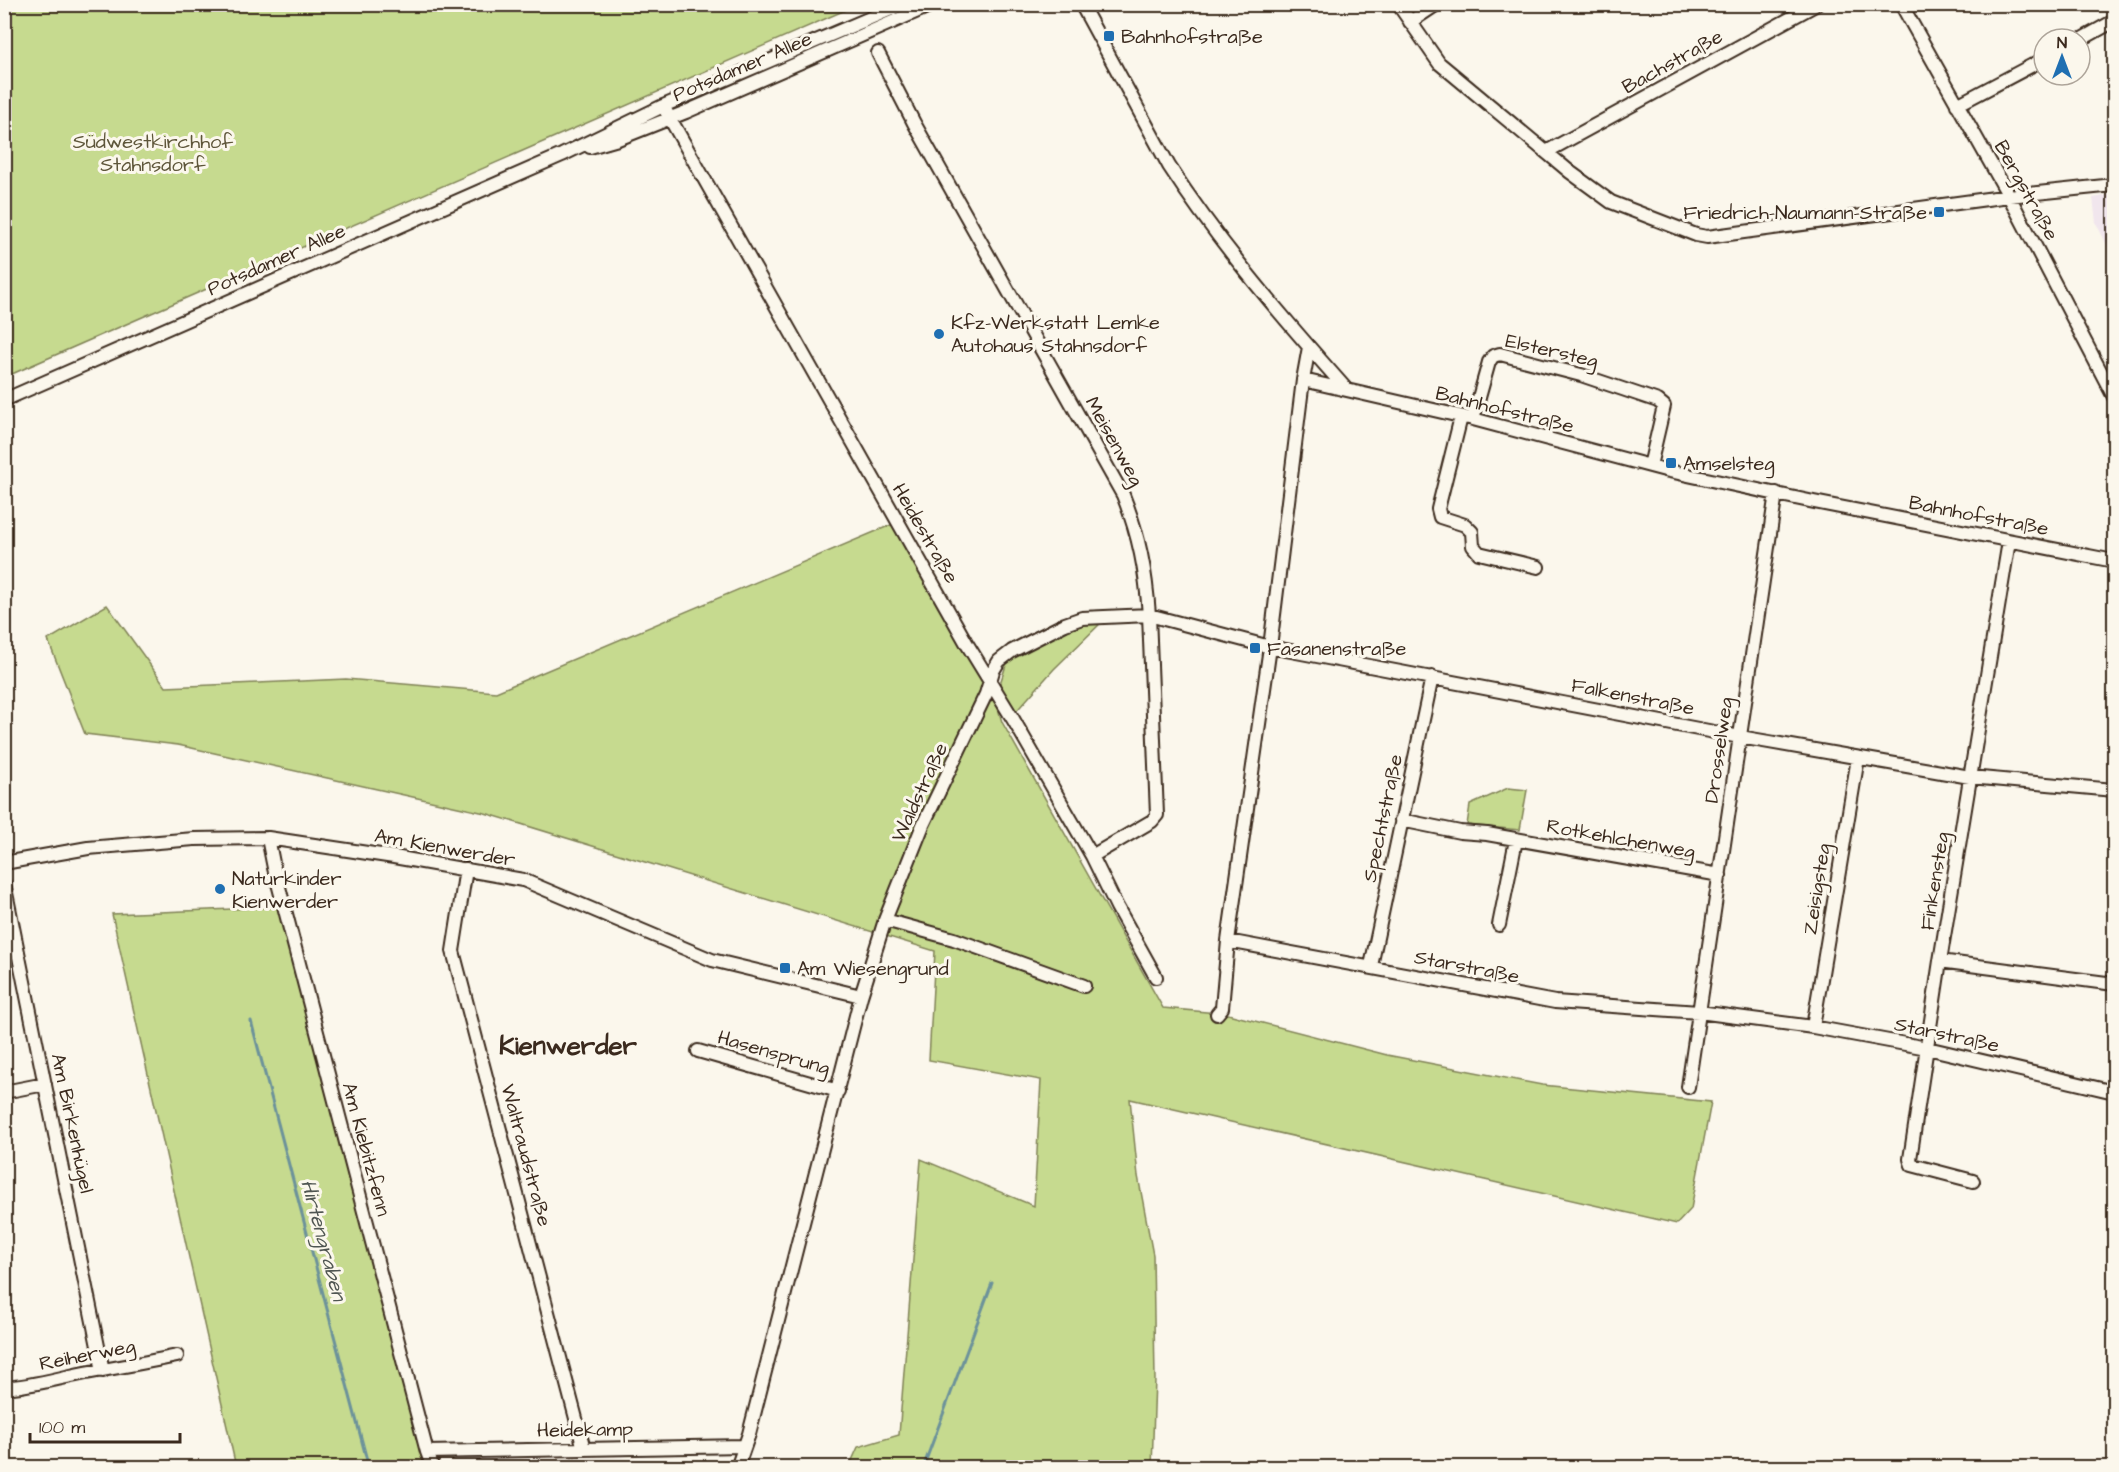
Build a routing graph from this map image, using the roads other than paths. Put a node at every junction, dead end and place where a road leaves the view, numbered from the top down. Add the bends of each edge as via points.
1 (903, 4) edge
2 (934, 4) edge
3 (1081, 4) edge
4 (1398, 4) edge
5 (1437, 4) edge
6 (1817, 4) edge
7 (1900, 4) edge
8 (2115, 21) edge
9 (1410, 22) junction
10 (2092, 33) edge
11 (878, 53) dead end
12 (2032, 65) edge
13 (1957, 105) junction
14 (663, 106) junction
15 (669, 119) junction
16 (1546, 152) junction
17 (562, 155) junction
18 (2115, 185) edge
19 (2009, 196) junction
20 (1309, 347) junction
21 (1303, 380) junction
22 (1347, 390) junction
23 (2115, 396) edge
24 (4, 400) edge
25 (1467, 418) junction
26 (1650, 466) junction
27 (1776, 493) junction
28 (2010, 541) junction
29 (2115, 561) edge
30 (1538, 567) dead end
31 (1149, 615) junction
32 (1270, 647) junction
33 (1432, 677) junction
34 (990, 681) junction
35 (1740, 736) junction
36 (1858, 758) junction
37 (1970, 777) junction
38 (2115, 790) edge
39 (1401, 820) junction
40 (268, 838) junction
41 (1516, 840) junction
42 (1092, 856) junction
43 (4, 863) edge
44 (466, 869) junction
45 (1720, 875) junction
46 (4, 883) edge
47 (885, 920) junction
48 (1499, 926) dead end
49 (1228, 941) junction
50 (1940, 961) junction
51 (1371, 966) junction
52 (1156, 977) dead end
53 (2115, 984) edge
54 (1084, 986) dead end
55 (861, 996) junction
56 (1699, 1012) junction
57 (1217, 1014) dead end
58 (1813, 1027) junction
59 (1927, 1048) junction
60 (698, 1051) dead end
61 (41, 1085) junction
62 (1688, 1087) dead end
63 (838, 1090) junction
64 (4, 1092) edge
65 (2115, 1092) edge
66 (1973, 1181) dead end
67 (177, 1356) dead end
68 (103, 1371) junction
69 (4, 1388) edge
70 (744, 1446) junction
71 (584, 1449) junction
72 (427, 1452) junction
73 (433, 1467) edge
74 (737, 1467) edge

1 - 14 street, Potsdamer Allee
2 - 15 street, Potsdamer Allee
3 - 20 street via 1182,187 1264,296
4 - 9 street
5 - 9 street
6 - 16 street, Bachstraße
7 - 13 street, Bergstraße
8 - 10 street
9 - 16 street via 1439,63
11 - 31 street, Meisenweg via 1123,495 1139,540
12 - 13 street
13 - 19 street, Bergstraße
14 - 15 street, Heidestraße
14 - 17 street, Potsdamer Allee
15 - 17 street, Potsdamer Allee
15 - 34 street, Heidestraße
16 - 19 street via 1611,201 1707,237
17 - 24 street, Potsdamer Allee
18 - 19 street
19 - 23 street, Bergstraße
20 - 21 street
20 - 22 street
21 - 22 street
21 - 32 street
22 - 25 street, Bahnhofstraße
25 - 26 street, Bahnhofstraße
25 - 26 street, Elstersteg via 1493,356 1500,354 1581,375 1664,406
25 - 30 street via 1438,509 1440,516 1473,531 1473,546 1479,553
26 - 27 street, Bahnhofstraße
27 - 28 street, Bahnhofstraße
27 - 35 street, Drosselweg
28 - 29 street, Bahnhofstraße
28 - 37 street, Finkensteg
31 - 32 street, Falkenstraße
31 - 34 street, Waldstraße via 1082,618 1065,624 1012,651 999,662
31 - 42 street, Meisenweg via 1157,815
32 - 33 street, Falkenstraße
32 - 49 street
33 - 35 street, Falkenstraße
33 - 39 street, Spechtstraße
34 - 42 street, Heidestraße
34 - 47 street, Waldstraße via 923,825
35 - 36 street, Falkenstraße
35 - 45 street, Drosselweg
36 - 37 street, Falkenstraße
36 - 58 street, Zeisigsteg
37 - 38 street, Falkenstraße
37 - 50 street, Finkensteg
39 - 41 street, Rotkehlchenweg
39 - 51 street, Spechtstraße
40 - 43 street, Am Kienwerder via 142,843
40 - 44 street, Am Kienwerder
40 - 72 street, Am Kiebitzfenn
41 - 45 street, Rotkehlchenweg
41 - 48 street, Rotkehlchenweg
42 - 52 street, Heidestraße
44 - 55 street, Am Kienwerder via 523,880 712,960
44 - 71 street, Waltraudstraße via 453,951
45 - 56 street, Drosselweg
46 - 61 street, Am Birkenhügel
47 - 54 street via 954,939
47 - 55 street
49 - 51 street, Starstraße
49 - 57 street via 1222,1008
50 - 53 street
50 - 59 street, Finkensteg
51 - 56 street, Starstraße via 1556,1002
55 - 63 street
56 - 58 street, Starstraße
56 - 62 street
58 - 59 street, Starstraße
59 - 65 street, Starstraße
59 - 66 street, Finkensteg via 1912,1165
60 - 63 street, Hasensprung
61 - 64 street
61 - 68 street, Am Birkenhügel
63 - 70 street
67 - 68 street, Reiherweg
68 - 69 street, Reiherweg
70 - 71 street, Heidekamp
70 - 74 street
71 - 72 street, Heidekamp
72 - 73 street, Am Kiebitzfenn

